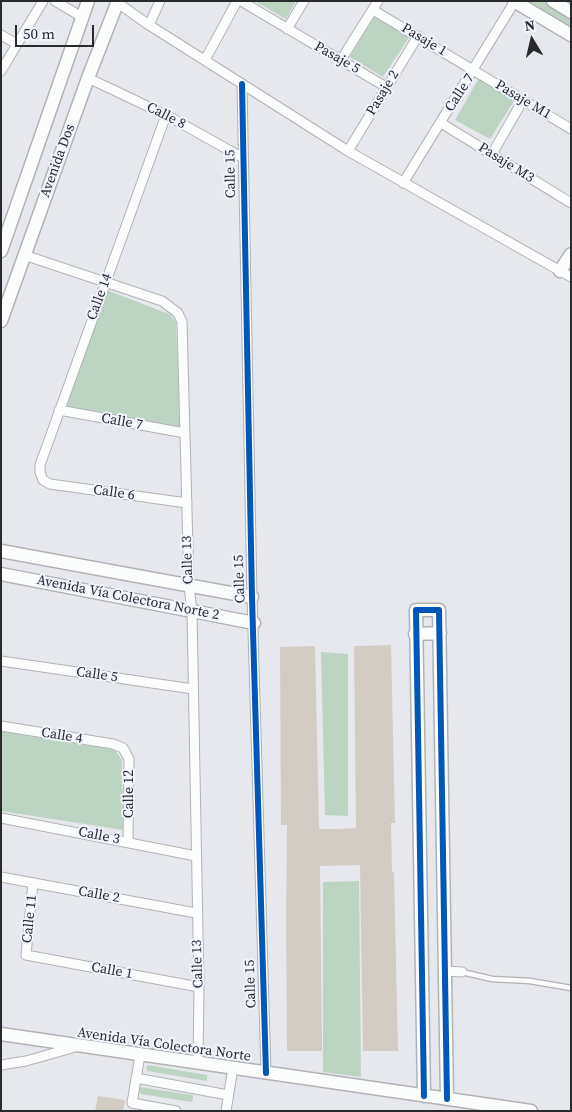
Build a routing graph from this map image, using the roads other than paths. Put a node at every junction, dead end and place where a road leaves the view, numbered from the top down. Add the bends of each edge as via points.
1 (43, 1) edge
2 (55, 1) edge
3 (88, 1) edge
4 (160, 1) edge
5 (239, 1) edge
6 (304, 1) edge
7 (515, 1) edge
8 (553, 1) edge
9 (117, 2) edge
10 (375, 5) edge
11 (571, 12) edge
12 (82, 17) junction
13 (149, 25) junction
14 (288, 29) junction
15 (1, 35) edge
16 (571, 35) edge
17 (418, 36) junction
18 (17, 44) junction
19 (205, 60) junction
20 (341, 60) junction
21 (474, 70) junction
22 (1, 71) edge
23 (88, 78) junction
24 (242, 84) junction
25 (386, 87) junction
26 (523, 100) junction
27 (166, 115) junction
28 (440, 123) junction
29 (571, 129) edge
30 (348, 151) junction
31 (492, 154) junction
32 (243, 158) junction
33 (403, 184) junction
34 (571, 203) edge
35 (6, 224) edge
36 (1, 251) edge
37 (571, 254) edge
38 (24, 255) junction
39 (566, 274) edge
40 (105, 283) junction
41 (1, 321) edge
42 (59, 410) junction
43 (185, 433) junction
44 (43, 480) joint
45 (187, 503) junction
46 (1, 550) edge
47 (1, 574) edge
48 (189, 586) junction
49 (252, 597) junction
50 (192, 611) junction
51 (254, 623) junction
52 (440, 633) junction
53 (415, 634) junction
54 (1, 660) edge
55 (193, 689) junction
56 (1, 726) edge
57 (123, 748) joint
58 (1, 818) edge
59 (128, 842) junction
60 (196, 856) junction
61 (1, 877) edge
62 (34, 883) junction
63 (196, 913) junction
64 (26, 955) joint
65 (445, 971) junction
66 (462, 972) joint
67 (199, 987) junction
68 (571, 988) edge
69 (1, 1034) edge
70 (80, 1046) junction
71 (140, 1055) junction
72 (198, 1063) junction
73 (1, 1065) edge
74 (233, 1068) junction
75 (266, 1073) junction
76 (136, 1078) junction
77 (228, 1095) junction
78 (424, 1096) junction
79 (447, 1099) junction
80 (176, 1111) edge
81 (226, 1111) edge
82 (531, 1111) edge

1 - 18 street
2 - 12 street
3 - 12 street, Avenida Dos
4 - 13 street
5 - 14 street, Pasaje 5
5 - 19 street
6 - 14 street
7 - 16 street
7 - 21 street, Calle 7
8 - 11 street
9 - 13 street
9 - 23 street, Avenida Dos
10 - 17 street, Pasaje 1
10 - 20 street
12 - 35 street, Avenida Dos
13 - 19 street
14 - 20 street, Pasaje 5
15 - 18 street
17 - 21 street, Pasaje 1
17 - 25 street, Pasaje 2
18 - 22 street
19 - 24 street
20 - 25 street, Pasaje 5
21 - 26 street, Pasaje M1
21 - 28 street, Calle 7
23 - 27 street, Calle 8
23 - 38 street, Avenida Dos
24 - 30 street
24 - 32 street, Calle 15
25 - 30 street, Pasaje 2
26 - 29 street, Pasaje M1
26 - 31 street
27 - 32 street, Calle 8
27 - 40 street, Calle 14
28 - 31 street, Pasaje M3
28 - 33 street, Calle 7
30 - 33 street
31 - 34 street, Pasaje M3
32 - 49 street, Calle 15
33 - 39 street
35 - 36 street, Avenida Dos
37 - 39 street
38 - 40 street, Calle 13
38 - 41 street, Avenida Dos
40 - 42 street, Calle 14
40 - 43 street, Calle 13 via 162,301 178,313 182,322
42 - 43 street, Calle 7
42 - 44 street, Calle 14 via 40,465
43 - 45 street, Calle 13
44 - 45 street, Calle 6 via 50,484
45 - 48 street, Calle 13
46 - 48 street, Avenida Vía Colectora Norte 2
47 - 50 street, Avenida Vía Colectora Norte 2
48 - 49 street, Avenida Vía Colectora Norte 2
48 - 50 street, Calle 13
49 - 51 street, Calle 15
50 - 51 street, Avenida Vía Colectora Norte 2
50 - 55 street, Calle 13
51 - 75 street, Calle 15
52 - 53 street
52 - 53 street via 439,610 416,610
52 - 65 street
53 - 78 street
54 - 55 street, Calle 5
55 - 60 street, Calle 13
56 - 57 street, Calle 4
57 - 59 street, Calle 12 via 129,759
58 - 59 street, Calle 3
59 - 60 street, Calle 3
60 - 63 street, Calle 13
61 - 62 street, Calle 2
62 - 63 street, Calle 2
62 - 64 street, Calle 11
63 - 67 street, Calle 13
64 - 67 street, Calle 1
65 - 66 street
65 - 79 street
66 - 68 lane via 492,979
67 - 72 street, Calle 13
69 - 70 street, Avenida Vía Colectora Norte
70 - 71 street, Avenida Vía Colectora Norte
70 - 73 street
71 - 72 street, Avenida Vía Colectora Norte
71 - 76 street
72 - 74 street, Avenida Vía Colectora Norte
74 - 75 street, Avenida Vía Colectora Norte
74 - 77 street
75 - 78 street, Avenida Vía Colectora Norte
76 - 77 street
76 - 80 street via 132,1103
77 - 81 street
78 - 79 street, Avenida Vía Colectora Norte
79 - 82 street, Avenida Vía Colectora Norte

